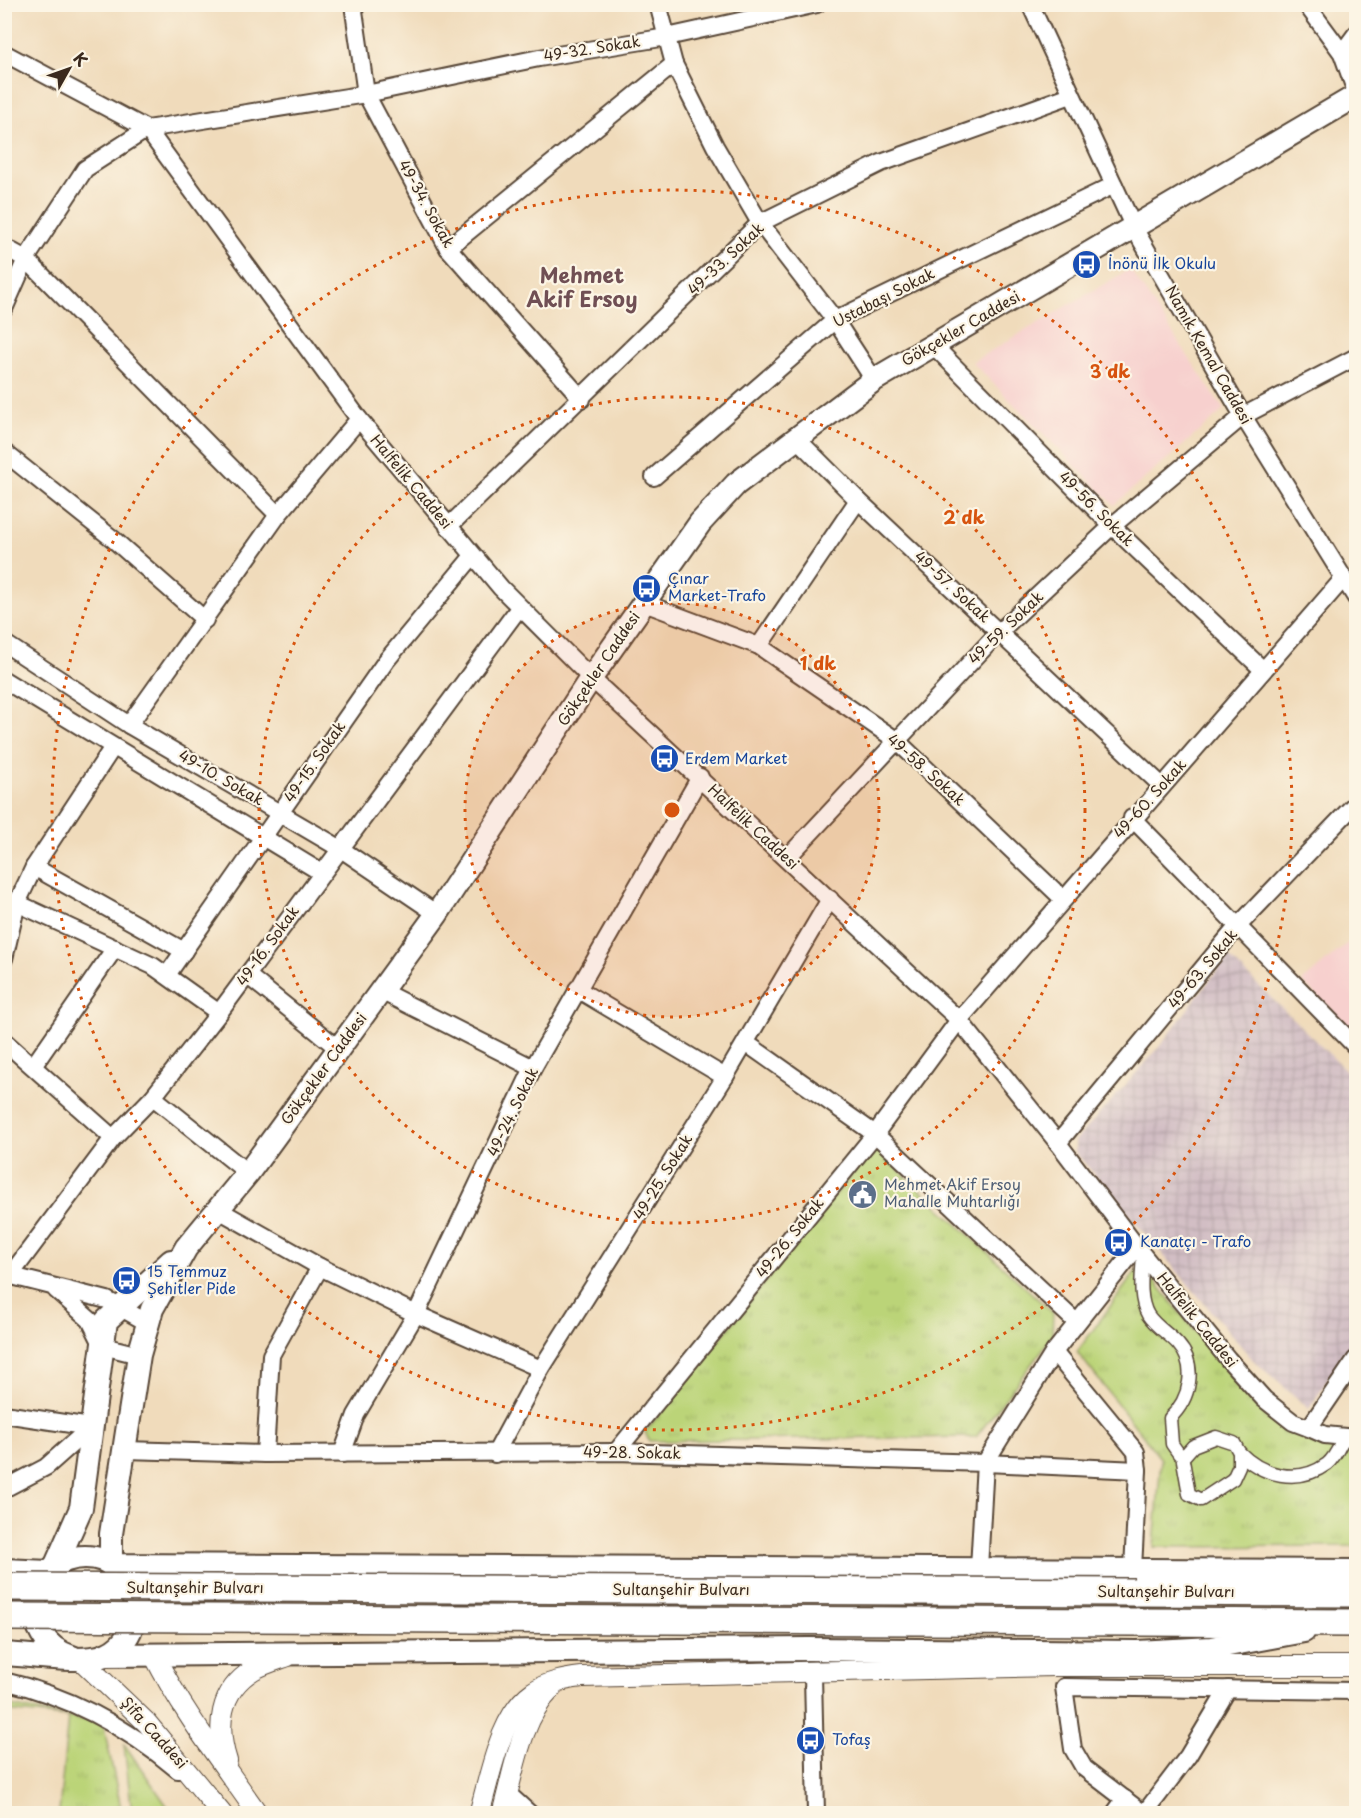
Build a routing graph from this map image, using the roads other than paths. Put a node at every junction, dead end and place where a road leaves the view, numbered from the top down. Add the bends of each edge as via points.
1 (353, 4) edge
2 (658, 4) edge
3 (817, 4) edge
4 (1030, 4) edge
5 (1306, 4) edge
6 (1356, 34) edge
7 (667, 37) junction
8 (4, 53) edge
9 (1342, 53) junction
10 (674, 64) junction
11 (366, 94) junction
12 (1356, 94) edge
13 (1071, 95) junction
14 (147, 129) junction
15 (1114, 185) junction
16 (760, 223) junction
17 (1134, 228) junction
18 (4, 247) edge
19 (448, 248) junction
20 (26, 259) junction
21 (4, 309) edge
22 (835, 320) junction
23 (933, 345) junction
24 (1356, 357) edge
25 (874, 380) junction
26 (582, 399) junction
27 (1243, 416) junction
28 (359, 419) junction
29 (795, 437) junction
30 (4, 452) edge
31 (654, 477) dead end
32 (858, 500) junction
33 (278, 515) junction
34 (1112, 526) junction
35 (448, 527) junction
36 (472, 556) junction
37 (1343, 579) junction
38 (1356, 598) edge
39 (644, 603) junction
40 (519, 608) junction
41 (206, 620) junction
42 (999, 632) junction
43 (4, 643) edge
44 (759, 646) junction
45 (1262, 669) junction
46 (591, 678) junction
47 (4, 680) edge
48 (129, 725) junction
49 (896, 740) junction
50 (113, 747) junction
51 (700, 777) junction
52 (1162, 786) junction
53 (1356, 803) edge
54 (279, 812) junction
55 (1132, 818) junction
56 (263, 836) junction
57 (341, 849) junction
58 (787, 858) junction
59 (34, 867) junction
60 (322, 873) junction
61 (1062, 898) junction
62 (830, 899) junction
63 (11, 902) edge
64 (437, 914) junction
65 (1237, 927) junction
66 (116, 948) junction
67 (184, 951) junction
68 (4, 958) edge
69 (167, 975) junction
70 (247, 975) junction
71 (577, 989) junction
72 (381, 991) junction
73 (219, 1013) junction
74 (959, 1020) junction
75 (4, 1041) edge
76 (746, 1042) junction
77 (1356, 1044) edge
78 (339, 1049) junction
79 (34, 1065) junction
80 (534, 1068) junction
81 (725, 1077) junction
82 (153, 1097) junction
83 (874, 1134) junction
84 (113, 1138) junction
85 (1058, 1143) junction
86 (248, 1173) junction
87 (218, 1209) junction
88 (186, 1248) junction
89 (1140, 1251) junction
90 (320, 1267) junction
91 (7, 1275) edge
92 (53, 1288) junction
93 (119, 1309) junction
94 (416, 1314) junction
95 (1076, 1322) junction
96 (148, 1323) junction
97 (103, 1346) junction
98 (1053, 1352) junction
99 (140, 1355) junction
100 (1356, 1359) edge
101 (541, 1369) junction
102 (4, 1413) edge
103 (91, 1427) junction
104 (1309, 1428) junction
105 (1351, 1437) edge
106 (125, 1450) junction
107 (616, 1452) junction
108 (1239, 1452) junction
109 (265, 1454) junction
110 (342, 1454) junction
111 (495, 1454) junction
112 (1182, 1455) junction
113 (985, 1462) junction
114 (1138, 1470) junction
115 (4, 1489) edge
116 (111, 1565) junction
117 (979, 1568) junction
118 (52, 1569) junction
119 (4, 1570) edge
120 (1356, 1571) edge
121 (1133, 1580) junction
122 (4, 1587) edge
123 (1356, 1593) edge
124 (4, 1617) edge
125 (1353, 1623) edge
126 (295, 1653) junction
127 (4, 1654) edge
128 (104, 1655) junction
129 (154, 1655) junction
130 (75, 1658) junction
131 (1356, 1666) edge
132 (813, 1674) junction
133 (560, 1680) junction
134 (4, 1681) edge
135 (1228, 1689) junction
136 (1356, 1691) edge
137 (232, 1775) junction
138 (508, 1794) junction
139 (208, 1795) junction
140 (1125, 1799) junction
141 (222, 1814) edge
142 (258, 1814) edge
143 (479, 1814) edge
144 (502, 1814) edge
145 (530, 1814) edge
146 (816, 1814) edge
147 (1114, 1814) edge
148 (1144, 1814) edge

1 - 11 street, 49-34. Sokak
2 - 7 street
3 - 7 street, 49-32. Sokak
4 - 13 street, Namık Kemal Caddesi
5 - 9 street
6 - 9 street
7 - 10 street
7 - 11 street, 49-32. Sokak via 539,58
8 - 14 street, Halfelik Caddesi
9 - 12 street
10 - 16 street via 714,146
10 - 19 street
11 - 14 street, 49-32. Sokak
11 - 19 street, 49-34. Sokak
12 - 17 main road, Gökçekler Caddesi
13 - 15 street, Namık Kemal Caddesi
13 - 16 street, 49-33. Sokak via 881,163
14 - 20 street via 85,169
14 - 28 street, Halfelik Caddesi
15 - 17 street, Namık Kemal Caddesi
15 - 22 street, Ustabaşı Sokak
16 - 22 street
16 - 26 street, 49-33. Sokak
17 - 23 main road, Gökçekler Caddesi
17 - 27 street, Namık Kemal Caddesi
18 - 20 street
19 - 26 street, 49-34. Sokak
20 - 21 street
20 - 33 street
22 - 25 street
22 - 31 street, Ustabaşı Sokak
23 - 25 main road, Gökçekler Caddesi
23 - 34 street, 49-56. Sokak
24 - 27 street, 49-59. Sokak
25 - 29 main road, Gökçekler Caddesi
26 - 35 street, 49-33. Sokak
27 - 34 street, 49-59. Sokak
27 - 37 street, Namık Kemal Caddesi
28 - 33 street
28 - 35 street, Halfelik Caddesi
29 - 32 street, 49-57. Sokak
29 - 39 main road, Gökçekler Caddesi via 736,484 700,522
30 - 41 street
32 - 42 street, 49-57. Sokak
32 - 44 street
33 - 41 street
34 - 42 street, 49-59. Sokak
34 - 45 street, 49-56. Sokak
35 - 36 street, Halfelik Caddesi
36 - 40 street, Halfelik Caddesi
36 - 54 street, 49-15. Sokak via 387,661
37 - 38 street, Namık Kemal Caddesi
37 - 45 street, 49-60. Sokak
39 - 44 street, 49-58. Sokak
39 - 46 main road, Gökçekler Caddesi
40 - 46 street, Halfelik Caddesi
40 - 57 street, 49-16. Sokak
41 - 48 street
42 - 49 street, 49-59. Sokak
42 - 52 street, 49-57. Sokak
43 - 48 street, 49-10. Sokak
44 - 49 street, 49-58. Sokak
45 - 52 street, 49-60. Sokak
46 - 51 street, Halfelik Caddesi
46 - 64 main road, Gökçekler Caddesi
47 - 50 street, 49-10. Sokak
48 - 54 street, 49-10. Sokak
49 - 58 street, 49-59. Sokak
49 - 61 street, 49-58. Sokak
50 - 56 street, 49-10. Sokak
50 - 59 street
51 - 58 street, Halfelik Caddesi
51 - 71 street, 49-24. Sokak
52 - 55 street, 49-60. Sokak
53 - 65 street, 49-63. Sokak
54 - 56 street, 49-15. Sokak
54 - 57 street, 49-10. Sokak
55 - 61 street, 49-60. Sokak
55 - 65 street
56 - 60 street, 49-10. Sokak
56 - 67 street, 49-15. Sokak
57 - 60 street, 49-16. Sokak
57 - 64 street, 49-10. Sokak
58 - 62 street, Halfelik Caddesi
59 - 63 street
59 - 67 street
60 - 70 street, 49-16. Sokak
61 - 74 street, 49-60. Sokak
62 - 74 street, Halfelik Caddesi
62 - 76 street, 49-25. Sokak
63 - 66 street
63 - 68 street
64 - 72 main road, Gökçekler Caddesi
65 - 77 street
65 - 85 street, 49-63. Sokak
66 - 69 street
66 - 79 street
67 - 69 street, 49-15. Sokak
69 - 73 street
70 - 73 street, 49-16. Sokak
70 - 78 street
71 - 80 street, 49-24. Sokak
71 - 81 street
72 - 78 main road, Gökçekler Caddesi
72 - 80 street
73 - 82 street, 49-16. Sokak
74 - 83 street, 49-26. Sokak
74 - 85 street, Halfelik Caddesi
75 - 79 street
76 - 81 street, 49-25. Sokak
76 - 83 street
78 - 86 main road, Gökçekler Caddesi
79 - 84 street
80 - 94 street, 49-24. Sokak
81 - 101 street, 49-25. Sokak
82 - 84 street, 49-16. Sokak
82 - 86 street
83 - 95 street
83 - 107 street, 49-26. Sokak
84 - 91 street, 49-16. Sokak
85 - 89 street, Halfelik Caddesi
86 - 87 main road, Gökçekler Caddesi
87 - 88 main road, Gökçekler Caddesi
87 - 90 street
88 - 93 main road
88 - 96 main road
89 - 95 street
89 - 104 street, Halfelik Caddesi via 1264,1399 1293,1422
89 - 112 street via 1148,1315 1178,1344 1189,1369 1183,1403 1170,1418 1172,1444
90 - 94 street
90 - 109 street via 272,1354
91 - 92 street
92 - 93 street via 107,1300
92 - 97 street via 90,1320
93 - 96 street
93 - 97 main road via 106,1321
94 - 101 street
94 - 110 street, 49-24. Sokak via 356,1415
95 - 98 street
96 - 99 main road
97 - 99 street
97 - 103 main road
98 - 113 street
98 - 114 street via 1136,1452
99 - 106 main road
100 - 104 street
101 - 111 street, 49-25. Sokak
102 - 103 street
103 - 115 street via 46,1467
103 - 118 main road via 81,1508
104 - 105 street, Halfelik Caddesi via 1325,1435
105 - 108 street via 1329,1462 1316,1470 1288,1476 1267,1473
106 - 109 street, 49-28. Sokak
106 - 116 main road via 111,1534
107 - 111 street, 49-28. Sokak
107 - 113 street, 49-28. Sokak
108 - 112 street via 1234,1443 1216,1437
108 - 112 street via 1239,1466 1233,1479 1201,1500 1189,1494
109 - 110 street, 49-28. Sokak
110 - 111 street, 49-28. Sokak
113 - 114 street, 49-28. Sokak
113 - 117 street
114 - 121 street
116 - 117 main road
116 - 118 main road via 84,1557
116 - 128 main road via 130,1585 135,1612 126,1638
117 - 121 main road
118 - 119 main road
118 - 130 main road via 35,1597 37,1626 53,1648
120 - 121 main road
121 - 122 highway, Sultanşehir Bulvarı, bridge
121 - 123 highway, Sultanşehir Bulvarı
124 - 125 highway, Sultanşehir Bulvarı, bridge
125 - 126 main road, Sultanşehir Bulvarı via 1212,1648 1137,1652 809,1649
126 - 129 main road, Sultanşehir Bulvarı
126 - 137 street via 253,1670 230,1696 219,1727
127 - 130 main road
128 - 129 main road, Sultanşehir Bulvarı
128 - 130 main road
129 - 137 street via 168,1684
130 - 139 street, Şifa Caddesi via 147,1723
131 - 132 street via 1055,1666
132 - 133 street
132 - 146 street
133 - 138 street via 538,1702 529,1719
133 - 143 street via 533,1691 516,1707
134 - 139 street via 60,1698 120,1728 148,1745
135 - 136 street
135 - 140 street via 1064,1687 1073,1749 1084,1767
135 - 148 street via 1188,1756
137 - 142 street
138 - 144 street
138 - 145 street
139 - 141 street, Şifa Caddesi
140 - 147 street
140 - 148 street

